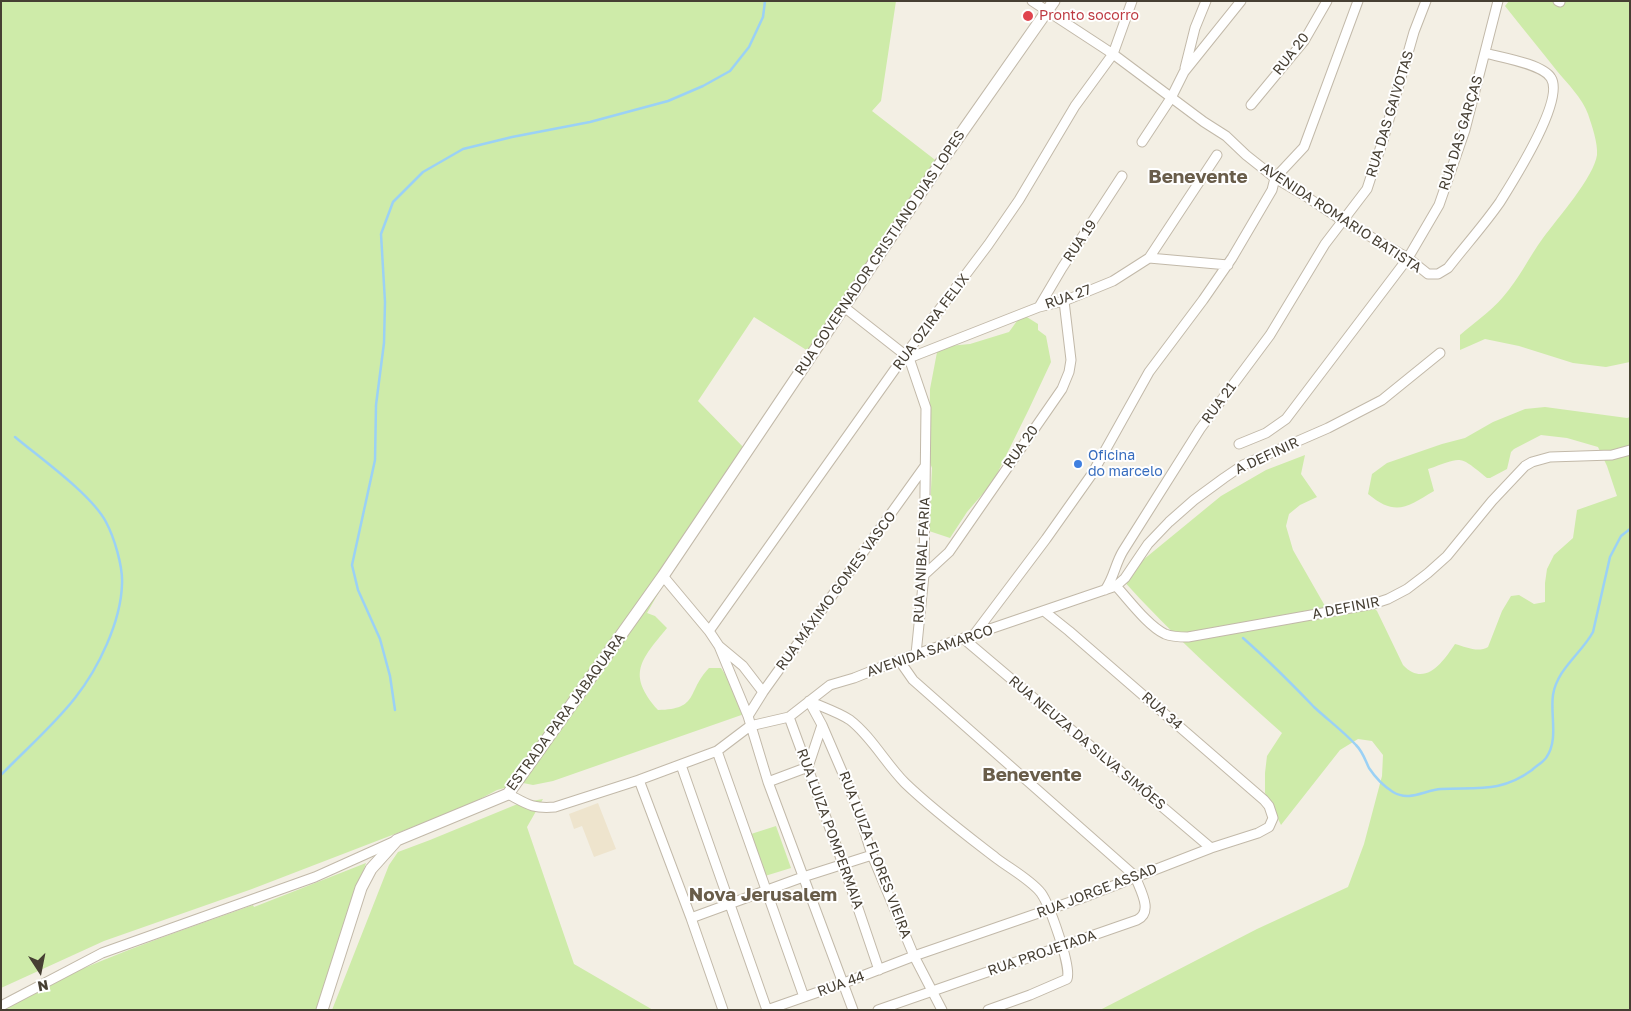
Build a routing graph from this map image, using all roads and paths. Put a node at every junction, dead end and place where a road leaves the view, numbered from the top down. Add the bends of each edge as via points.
1 (1032, 1) edge
2 (1054, 1) edge
3 (1132, 1) edge
4 (1206, 1) edge
5 (1240, 1) edge
6 (1327, 1) edge
7 (1358, 1) edge
8 (1426, 1) edge
9 (1498, 1) edge
10 (1047, 11) junction
11 (1485, 53) junction
12 (1112, 54) junction
13 (1184, 72) junction
14 (1171, 98) junction
15 (1251, 104) dead end
16 (1142, 142) dead end
17 (1217, 155) dead end
18 (1122, 176) dead end
19 (1275, 178) junction
20 (1343, 220) junction
21 (1149, 258) junction
22 (1408, 258) junction
23 (1228, 265) junction
24 (1064, 300) junction
25 (844, 307) junction
26 (1039, 307) junction
27 (1440, 352) dead end
28 (907, 356) junction
29 (1239, 444) dead end
30 (1630, 450) edge
31 (926, 466) junction
32 (710, 508) joint
33 (924, 575) junction
34 (663, 576) junction
35 (1116, 586) junction
36 (1105, 591) junction
37 (1044, 610) junction
38 (709, 630) junction
39 (973, 636) junction
40 (964, 639) junction
41 (719, 646) junction
42 (916, 654) junction
43 (899, 660) junction
44 (764, 692) junction
45 (809, 700) junction
46 (748, 716) junction
47 (789, 717) junction
48 (822, 725) junction
49 (750, 726) junction
50 (718, 752) junction
51 (681, 765) junction
52 (808, 767) junction
53 (639, 780) junction
54 (768, 782) junction
55 (508, 794) junction
56 (1273, 818) joint
57 (397, 840) junction
58 (1211, 848) junction
59 (872, 855) junction
60 (844, 864) junction
61 (1136, 876) junction
62 (803, 877) junction
63 (766, 890) junction
64 (730, 903) junction
65 (1049, 910) junction
66 (691, 918) junction
67 (1062, 946) junction
68 (914, 956) junction
69 (879, 970) junction
70 (844, 983) junction
71 (932, 991) junction
72 (804, 997) junction
73 (1, 1006) edge
74 (322, 1010) edge
75 (722, 1010) edge
76 (767, 1010) edge
77 (853, 1010) edge
78 (878, 1010) edge
79 (942, 1010) edge
80 (988, 1010) edge

1 - 10 street, AVENIDA ROMARIO BATISTA
2 - 10 street, RUA GOVERNADOR CRISTIANO DIAS LOPES
3 - 12 street, RUA OZIRA FELIX
4 - 13 street via 1195,28
5 - 13 street
6 - 15 street, RUA 20 via 1304,41
7 - 19 street via 1304,147
8 - 20 street, RUA DAS GAIVOTAS via 1370,180
9 - 11 street, RUA DAS GARÇAS
10 - 12 street, AVENIDA ROMARIO BATISTA
10 - 25 street, RUA GOVERNADOR CRISTIANO DIAS LOPES
11 - 22 street, RUA DAS GARÇAS via 1449,180 1435,214
11 - 22 street, AVENIDA ROMARIO BATISTA via 1536,67 1553,80 1553,98 1543,125 1499,203 1448,268 1428,274
12 - 14 street, AVENIDA ROMARIO BATISTA
12 - 28 street, RUA OZIRA FELIX via 1075,106 1019,200
13 - 14 street
14 - 16 street
14 - 19 street, AVENIDA ROMARIO BATISTA via 1226,136
17 - 21 street
18 - 26 street, RUA 19
19 - 20 street, AVENIDA ROMARIO BATISTA
19 - 23 street via 1272,190
20 - 22 street, AVENIDA ROMARIO BATISTA
20 - 36 street, RUA 21 via 1314,261 1270,335 1200,428 1122,551 1112,581
21 - 23 street
21 - 24 street, RUA 27 via 1114,281
22 - 29 street, RUA DAS GARÇAS via 1286,420
23 - 39 street via 1149,372 1092,474
24 - 26 street, RUA 27
24 - 33 street, RUA 20 via 1070,360 1062,389 949,552
25 - 28 street
25 - 32 street, RUA GOVERNADOR CRISTIANO DIAS LOPES
26 - 28 street, RUA 27
27 - 35 street, A DEFINIR via 1382,400 1322,431 1243,465 1224,478 1169,522
28 - 31 street, RUA ANIBAL FARIA via 926,408
28 - 38 street, RUA OZIRA FELIX
30 - 35 street, A DEFINIR via 1612,455 1550,457 1525,466 1428,574 1407,590 1374,604 1174,637 1154,627
31 - 33 street, RUA ANIBAL FARIA
31 - 44 street, RUA MÁXIMO GOMES VASCO
32 - 34 street, ESTRADA PARA JABAQUARA
33 - 42 street, RUA ANIBAL FARIA
34 - 38 street
34 - 55 street, ESTRADA PARA JABAQUARA
35 - 36 street, AVENIDA SAMARCO
36 - 37 street, AVENIDA SAMARCO
37 - 39 street, AVENIDA SAMARCO
37 - 56 street, RUA 34 via 1264,800
38 - 41 street
39 - 40 street, AVENIDA SAMARCO
40 - 42 street, AVENIDA SAMARCO
40 - 58 street, RUA NEUZA DA SILVA SIMÕES
41 - 44 street via 743,666
41 - 46 street
42 - 43 street, AVENIDA SAMARCO
43 - 45 street, AVENIDA SAMARCO via 830,685
43 - 61 street via 913,680
44 - 46 street, RUA MÁXIMO GOMES VASCO
45 - 47 street, AVENIDA SAMARCO
45 - 48 street, RUA LUIZA FLORES VIEIRA
45 - 65 street via 860,729 905,782 1035,888
46 - 49 street
47 - 49 street, AVENIDA SAMARCO
47 - 52 street, RUA LUIZA POMPERMAIA
48 - 52 street
48 - 59 street, RUA LUIZA FLORES VIEIRA via 856,804
49 - 50 street
49 - 54 street
50 - 51 street
50 - 63 street
51 - 53 street
51 - 64 street
52 - 54 street
52 - 60 street, RUA LUIZA POMPERMAIA
53 - 55 street via 555,807 530,806
53 - 66 street
54 - 62 street
55 - 57 street, ESTRADA PARA JABAQUARA
56 - 58 street, RUA JORGE ASSAD via 1265,830
57 - 73 street via 315,877 102,953
57 - 74 street, ESTRADA PARA JABAQUARA via 371,869 361,888
58 - 61 street, RUA JORGE ASSAD
59 - 60 street
59 - 68 street, RUA LUIZA FLORES VIEIRA
60 - 62 street
60 - 69 street, RUA LUIZA POMPERMAIA
61 - 65 street, RUA JORGE ASSAD
61 - 67 street, RUA PROJETADA via 1146,908 1142,917
62 - 63 street
62 - 70 street
63 - 64 street
63 - 72 street
64 - 66 street
64 - 76 street
65 - 67 street
65 - 68 street, RUA JORGE ASSAD
66 - 75 street
67 - 71 street, RUA PROJETADA
67 - 80 street via 1069,974 1067,979
68 - 69 street, RUA 44
68 - 71 street, RUA LUIZA FLORES VIEIRA
69 - 70 street, RUA 44
70 - 72 street, RUA 44
70 - 77 street
71 - 78 street, RUA PROJETADA
71 - 79 street, RUA LUIZA FLORES VIEIRA
72 - 76 street, RUA 44

